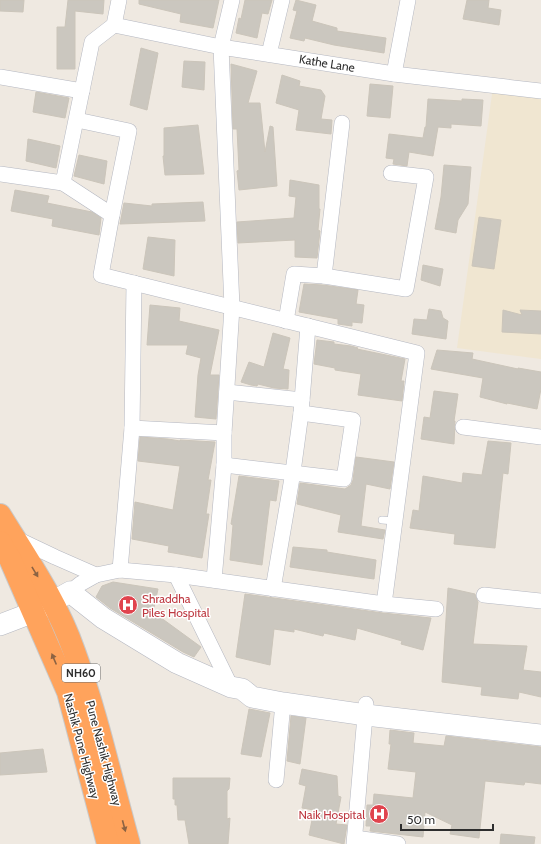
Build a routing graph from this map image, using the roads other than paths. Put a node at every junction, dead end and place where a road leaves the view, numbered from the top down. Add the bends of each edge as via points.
1 (119, 0) edge
2 (232, 0) edge
3 (282, 0) edge
4 (408, 0) edge
5 (114, 25) junction
6 (221, 47) junction
7 (269, 54) junction
8 (394, 74) junction
9 (0, 77) edge
10 (82, 91) junction
11 (541, 91) edge
12 (77, 120) junction
13 (342, 123) dead end
14 (391, 173) dead end
15 (0, 174) edge
16 (63, 183) junction
17 (112, 215) junction
18 (324, 276) junction
19 (134, 283) junction
20 (232, 308) junction
21 (286, 321) junction
22 (308, 326) junction
23 (227, 392) junction
24 (301, 407) junction
25 (463, 427) dead end
26 (132, 428) junction
27 (224, 433) junction
28 (541, 437) edge
29 (224, 465) junction
30 (293, 472) junction
31 (0, 515) edge
32 (7, 540) edge
33 (120, 570) junction
34 (96, 575) junction
35 (176, 575) junction
36 (214, 580) junction
37 (273, 589) junction
38 (484, 595) dead end
39 (541, 601) edge
40 (52, 602) junction
41 (384, 604) junction
42 (436, 609) dead end
43 (0, 625) edge
44 (237, 688) junction
45 (283, 703) junction
46 (366, 710) junction
47 (462, 721) junction
48 (541, 724) edge
49 (541, 735) edge
50 (276, 780) dead end
51 (354, 841) edge
52 (108, 844) edge
53 (129, 844) edge
54 (398, 844) edge

1 - 5 street
2 - 6 street
3 - 7 street
4 - 8 street
5 - 6 street, Kathe Lane
5 - 10 street via 92,42
6 - 7 street, Kathe Lane
6 - 20 street
7 - 8 street, Kathe Lane
8 - 11 street, Kathe Lane
9 - 10 street
10 - 12 street
12 - 16 street
12 - 17 street via 129,130
13 - 18 street
14 - 18 street via 426,177 406,289
15 - 16 street
16 - 17 street
17 - 19 street via 101,275
18 - 21 street via 294,274
19 - 20 street
19 - 26 street
20 - 21 street
20 - 23 street
21 - 22 street
22 - 24 street
22 - 41 street via 418,353 388,521
23 - 24 street
23 - 27 street
24 - 30 street
24 - 30 street via 353,420 344,479
25 - 28 street
26 - 27 street
26 - 33 street
27 - 29 street
29 - 30 street
29 - 36 street
30 - 37 street
31 - 32 highway, NH60
32 - 34 street
32 - 40 highway, Nashik Pune Highway / NH60 via 10,559
33 - 34 street
33 - 35 street
34 - 40 street
35 - 36 street
35 - 44 street
36 - 37 street
37 - 41 street
38 - 39 street
40 - 43 street
40 - 44 street via 103,618 177,663
52 -> 40 highway, Nashik Pune Highway / NH60 via 68,692
40 -> 53 highway, Pune Nashik Highway / NH60 via 74,650
41 - 42 street
44 - 45 street via 252,697
44 - 46 street via 256,686
45 - 46 street
45 - 50 street
46 - 47 street
46 - 51 street
47 - 48 street
47 - 49 street
51 - 54 street

